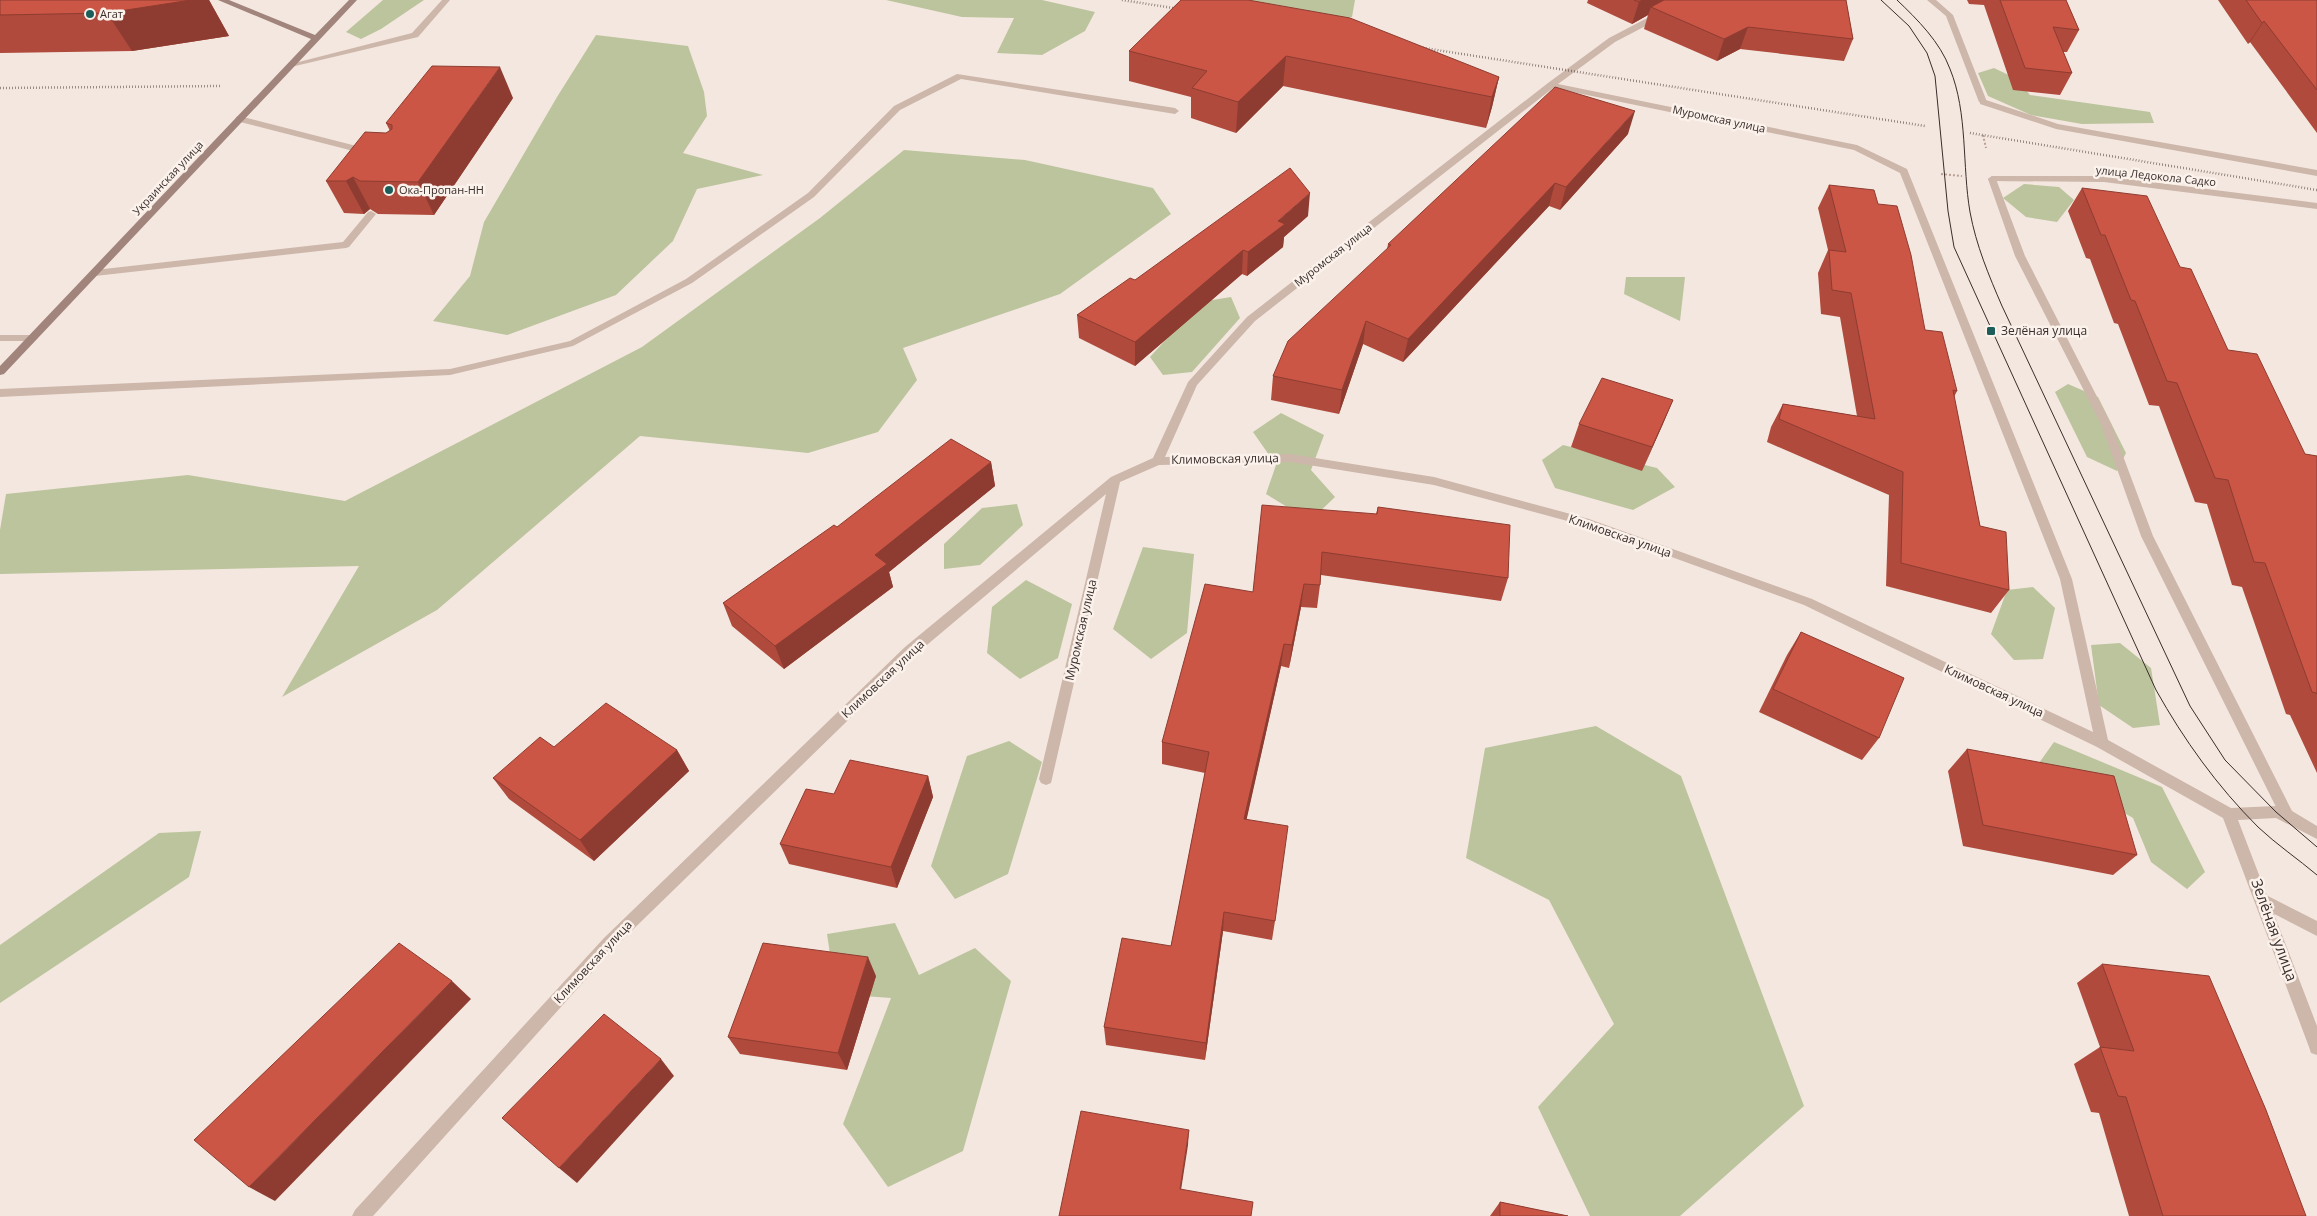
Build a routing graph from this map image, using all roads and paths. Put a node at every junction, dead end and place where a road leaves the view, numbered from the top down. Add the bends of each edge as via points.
1 (222, 0) edge
2 (353, 0) edge
3 (446, 0) edge
4 (1680, 0) edge
5 (1931, 0) edge
6 (317, 38) junction
7 (291, 65) junction
8 (1551, 85) junction
9 (1983, 102) junction
10 (1175, 111) dead end
11 (239, 119) junction
12 (374, 153) edge
13 (1904, 171) junction
14 (2317, 173) edge
15 (1992, 179) junction
16 (2317, 206) edge
17 (371, 214) edge
18 (94, 273) junction
19 (0, 338) edge
20 (33, 338) junction
21 (0, 372) edge
22 (0, 393) edge
23 (1158, 460) junction
24 (1115, 480) junction
25 (2102, 743) junction
26 (1046, 780) dead end
27 (2229, 814) junction
28 (2287, 815) junction
29 (2317, 833) edge
30 (2264, 901) junction
31 (2317, 929) edge
32 (2317, 1047) edge
33 (361, 1216) edge

1 - 6 street
2 - 6 street, Украинская улица
3 - 7 street via 415,35
4 - 8 street, Муромская улица via 1675,7 1612,40
5 - 9 street via 1949,15
6 - 7 street, Украинская улица
7 - 11 street, Украинская улица
8 - 13 street, Муромская улица via 1858,148
8 - 23 street, Муромская улица via 1251,319 1192,384
9 - 14 street via 2056,126
9 - 15 path via 1983,135
10 - 22 street via 960,76 897,108 811,195 689,281 573,343 450,372
11 - 12 street
11 - 18 street, Украинская улица
13 - 15 path
13 - 25 street via 2066,579
15 - 16 street, улица Ледокола Садко via 2104,179
15 - 28 street via 2020,256 2106,424 2147,536
17 - 18 street via 346,245
18 - 20 street, Украинская улица
19 - 20 street
20 - 21 street, Украинская улица
23 - 24 street, Климовская улица
23 - 25 street, Климовская улица via 1290,458 1434,481 1589,523 1808,602
24 - 26 street, Муромская улица
24 - 33 street, Климовская улица via 910,651 616,936
25 - 27 street, Климовская улица
27 - 28 street via 2276,812
27 - 30 street, Зелёная улица
28 - 29 street
30 - 31 street
30 - 32 street, Зелёная улица

